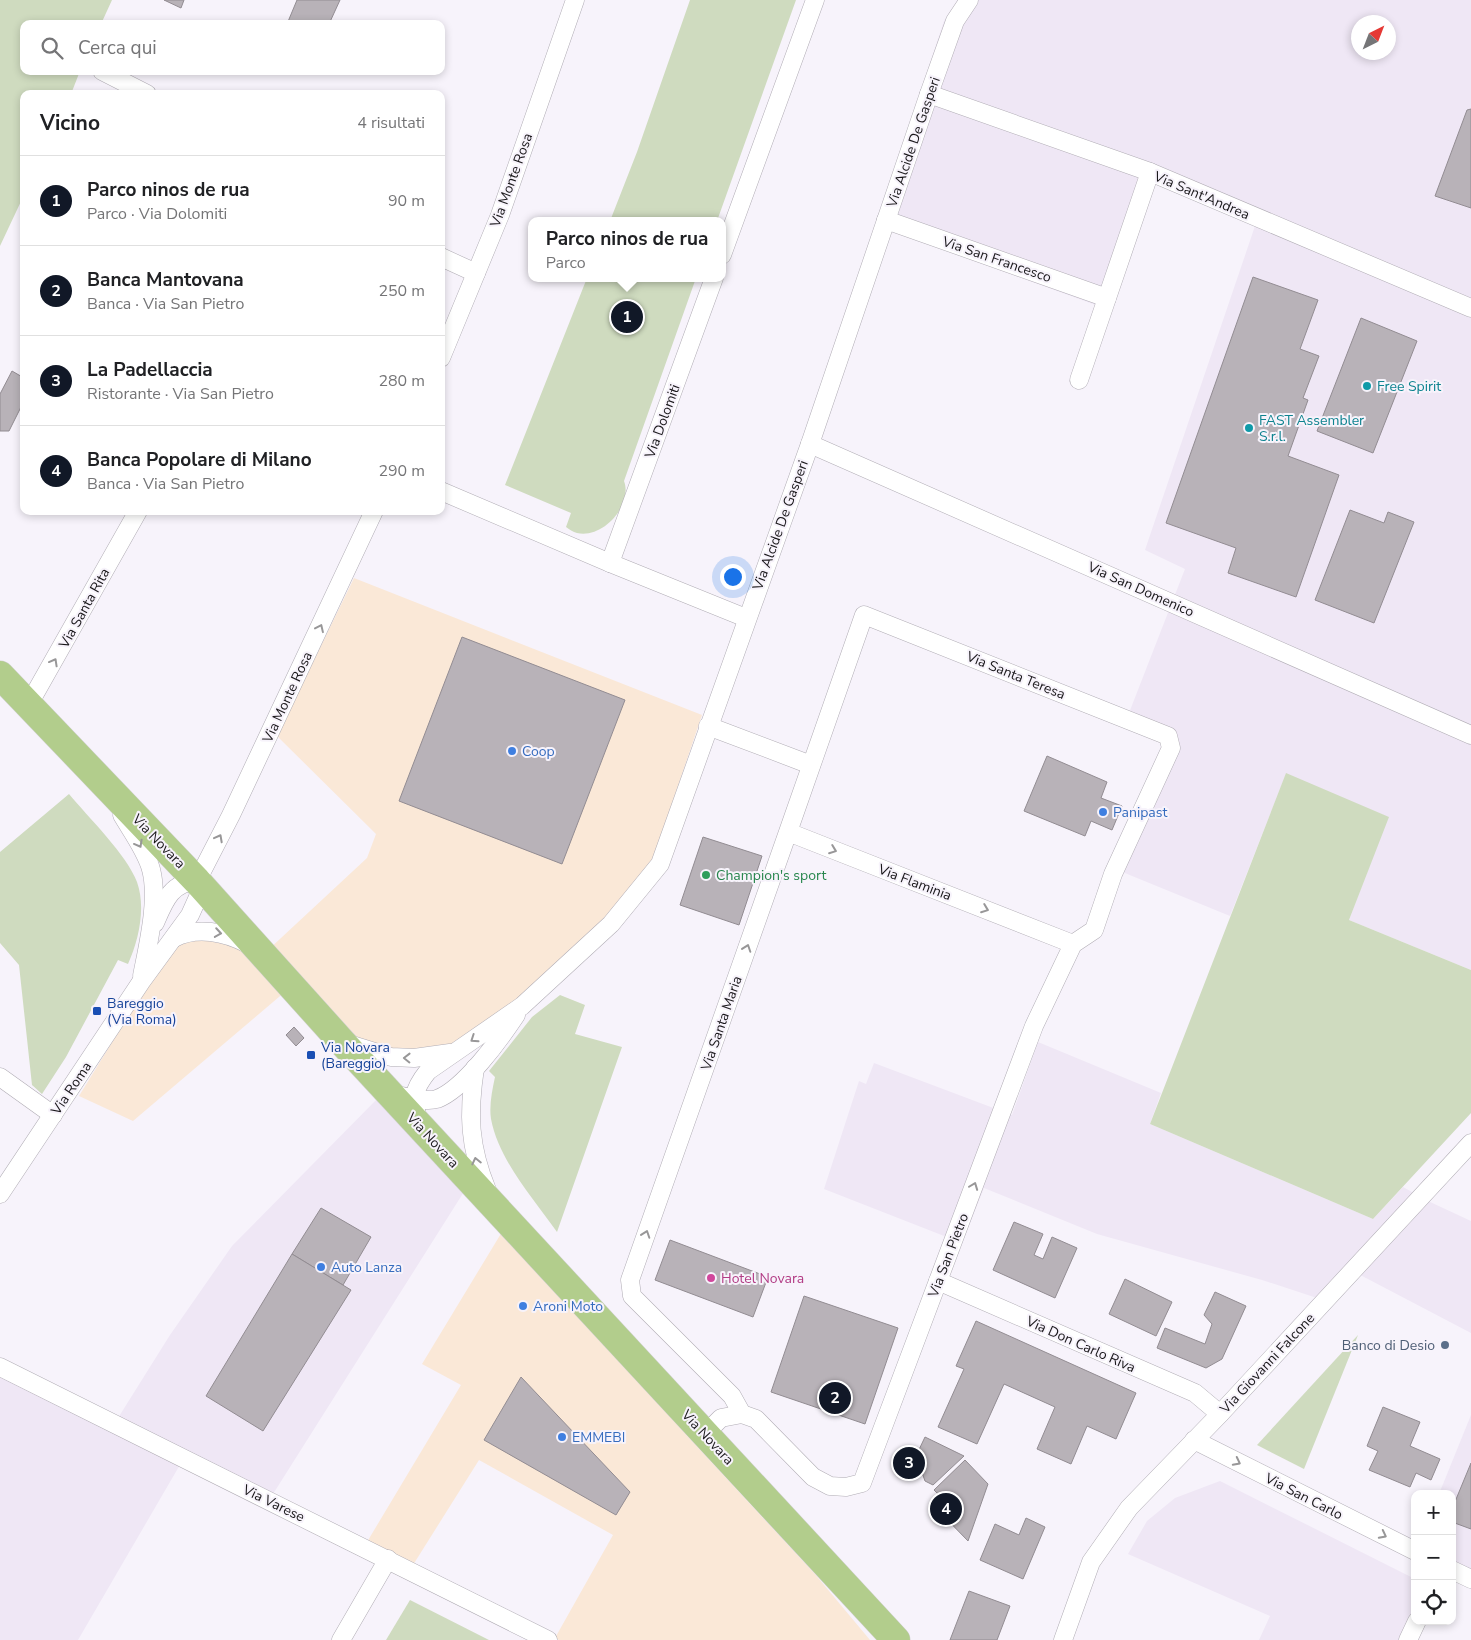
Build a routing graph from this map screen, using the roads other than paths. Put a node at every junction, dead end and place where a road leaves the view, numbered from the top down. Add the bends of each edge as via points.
1 (575, 0) edge
2 (815, 0) edge
3 (969, 0) edge
4 (110, 75) edge
5 (139, 90) edge
6 (929, 94) junction
7 (1150, 172) junction
8 (886, 220) junction
9 (726, 244) edge
10 (445, 259) edge
11 (476, 272) junction
12 (713, 282) edge
13 (1107, 298) junction
14 (1471, 308) edge
15 (445, 348) edge
16 (1079, 380) dead end
17 (810, 444) junction
18 (445, 493) edge
19 (136, 515) edge
20 (372, 515) edge
21 (610, 563) junction
22 (864, 615) joint
23 (746, 618) junction
24 (2, 674) edge
25 (29, 704) junction
26 (708, 726) junction
27 (1471, 735) edge
28 (811, 765) junction
29 (107, 786) junction
30 (788, 832) junction
31 (197, 881) junction
32 (174, 938) junction
33 (148, 941) junction
34 (1073, 944) junction
35 (259, 950) junction
36 (141, 982) junction
37 (522, 1006) junction
38 (341, 1041) junction
39 (455, 1052) junction
40 (475, 1068) junction
41 (0, 1076) edge
42 (407, 1105) junction
43 (53, 1115) junction
44 (1471, 1143) edge
45 (0, 1194) edge
46 (494, 1206) junction
47 (938, 1281) junction
48 (0, 1367) edge
49 (742, 1414) junction
50 (1220, 1414) junction
51 (705, 1434) junction
52 (1194, 1440) junction
53 (1411, 1549) edge
54 (388, 1560) junction
55 (1456, 1572) edge
56 (1471, 1579) edge
57 (1078, 1592) junction
58 (859, 1601) junction
59 (1415, 1625) edge
60 (341, 1640) edge
61 (548, 1640) edge
62 (875, 1640) edge
63 (896, 1640) edge
64 (1049, 1640) edge
65 (1063, 1640) edge
66 (1408, 1640) edge

1 - 11 street, Via Monte Rosa via 500,214
2 - 9 street
3 - 6 street, Via Alcide De Gasperi via 955,21
4 - 5 street
6 - 7 street, Via Sant'Andrea
6 - 8 street, Via Alcide De Gasperi
7 - 13 street
7 - 14 street, Via Sant'Andrea
8 - 13 street, Via San Francesco
8 - 17 street, Via Alcide De Gasperi
10 - 11 street
11 - 15 street, Via Monte Rosa
12 - 21 street, Via Dolomiti
13 - 16 street
17 - 23 street, Via Alcide De Gasperi
17 - 27 street, Via San Domenico
18 - 21 street
25 -> 19 street, Via Santa Rita
31 -> 20 street, Via Monte Rosa
21 - 23 street
22 - 28 street, Via Santa Maria
22 - 34 street, Via Santa Teresa via 1168,736 1171,748 1114,874 1094,930
23 - 26 street, Via Alcide De Gasperi
24 - 25 main road, Via Novara
25 - 29 main road, Via Novara
26 - 28 street
26 - 37 street, Via Alcide De Gasperi via 660,864 612,924
28 - 30 street, Via Santa Maria
29 - 31 main road, Via Novara
29 -> 33 street via 150,867 152,914
30 -> 34 street, Via Flaminia
49 -> 30 street, Via Santa Maria via 732,1396 632,1296 630,1280
31 - 32 street, Via Roma via 200,890 196,903
31 - 33 street via 180,884 173,890
31 - 35 main road, Via Novara
32 -> 35 street via 183,934 212,932 238,939
32 - 36 street, Via Roma
33 - 36 street
47 -> 34 street, Via San Pietro via 1034,1026
35 - 38 main road, Via Novara
36 - 43 street, Via Roma
37 -> 39 street, Via Alcide De Gasperi
37 - 40 street, Via Alcide De Gasperi
39 -> 38 street, Via Alcide De Gasperi via 414,1058 391,1057
38 - 42 main road, Via Novara
39 - 42 street, Via Alcide De Gasperi via 428,1071 416,1085
40 - 42 street, Via Alcide De Gasperi via 436,1099
46 -> 40 street via 476,1164 470,1128
41 - 43 street
42 - 46 main road, Via Novara
43 - 45 street, Via Roma
44 - 50 street, Via Giovanni Falcone
46 - 51 main road, Via Novara
47 - 49 street, Via San Pietro via 862,1483 830,1486 813,1477 756,1419
47 - 50 street, Via Don Carlo Riva via 1195,1393
48 - 54 street, Via Varese
49 - 51 street via 721,1418
50 - 52 street, Via Giovanni Falcone
51 - 58 main road, Via Novara
52 -> 53 street, Via San Carlo
52 - 57 street, Via Giovanni Falcone via 1108,1534 1090,1562
54 - 60 street
54 - 61 street, Via Varese
55 - 56 street
57 - 64 street, Via Giovanni Falcone
57 - 65 street, Via Giovanni Falcone
58 - 62 main road, Via Novara
58 - 63 main road, Via Novara
59 - 66 street

